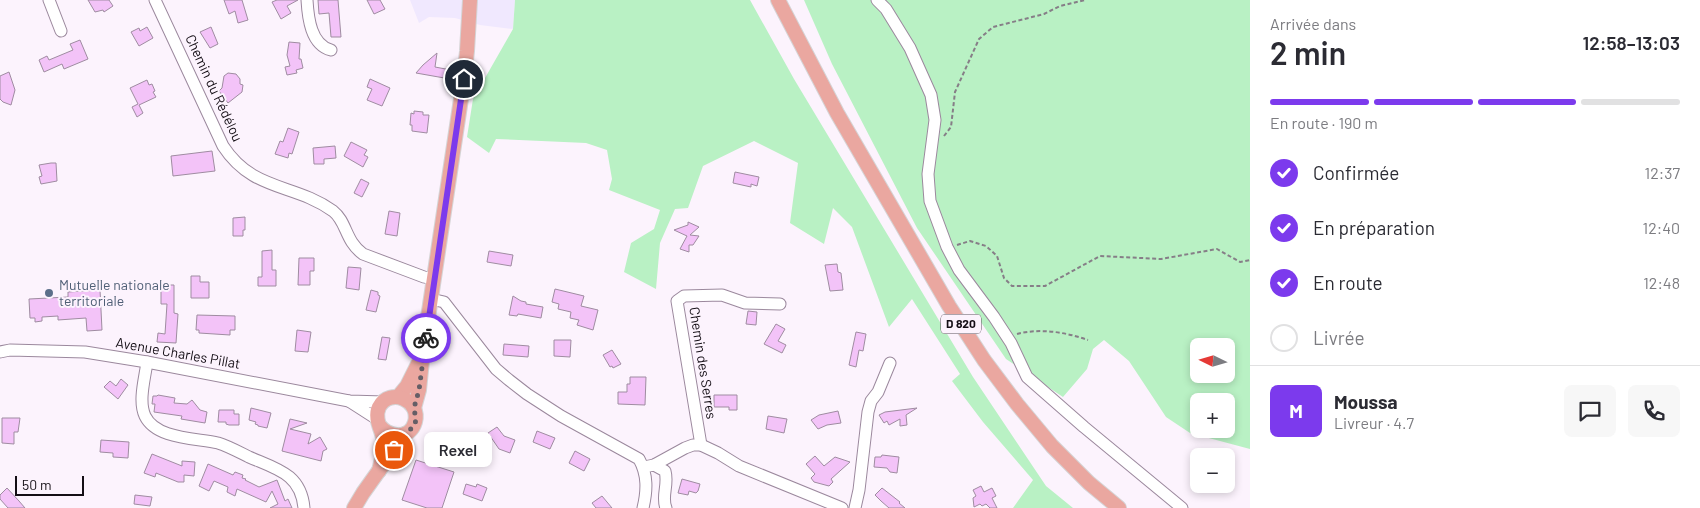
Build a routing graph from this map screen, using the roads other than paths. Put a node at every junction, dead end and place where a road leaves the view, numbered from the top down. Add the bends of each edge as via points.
1 (49, 0) edge
2 (155, 0) edge
3 (307, 0) edge
4 (470, 0) edge
5 (771, 0) edge
6 (778, 0) edge
7 (877, 0) edge
8 (61, 31) dead end
9 (331, 50) dead end
10 (837, 113) junction
11 (434, 279) junction
12 (431, 299) junction
13 (780, 304) dead end
14 (423, 351) junction
15 (0, 352) edge
16 (147, 362) junction
17 (890, 363) dead end
18 (398, 397) junction
19 (349, 401) junction
20 (384, 402) junction
21 (414, 408) junction
22 (378, 422) junction
23 (405, 434) junction
24 (701, 445) junction
25 (649, 466) junction
26 (378, 471) junction
27 (647, 485) junction
28 (304, 508) edge
29 (354, 508) edge
30 (635, 508) edge
31 (643, 508) edge
32 (666, 508) edge
33 (842, 508) edge
34 (855, 508) edge
35 (1119, 508) edge
36 (1182, 508) edge

1 - 8 street
2 - 11 street, Chemin du Rédélou via 231,158 263,182 316,201 334,212 350,242 363,254
3 - 9 street via 315,36 320,45
4 - 11 main road via 464,79
5 - 10 main road, D 820 via 803,61
6 - 10 main road, D 820
7 - 36 street via 910,48 931,96 935,120 928,174 930,201 959,270 1007,337 1027,377
10 - 35 main road, D 820 via 984,360 1052,446
11 - 12 main road
12 - 14 main road
12 - 25 street via 444,302 496,370 561,416
13 - 24 street, Chemin des Serres via 745,303 722,295 684,296 677,302
14 - 18 main road via 414,374
14 - 21 main road
15 - 16 street, Avenue Charles Pillat via 85,352
16 - 19 street, Avenue Charles Pillat
16 - 28 street via 142,402 145,415 154,428 220,444 286,473 298,486
17 - 34 street via 868,412
18 - 20 main road
18 - 21 main road via 408,400
19 - 20 street, Avenue Charles Pillat
19 - 22 street, Avenue Charles Pillat
20 - 22 main road via 378,412
21 - 23 main road via 414,426
22 - 23 main road via 392,435
22 - 26 main road via 384,438
23 - 26 main road
24 - 25 street via 685,448
24 - 33 street via 739,466
25 - 27 street
25 - 32 street via 665,471 668,480
26 - 29 main road
27 - 30 street
27 - 31 street

